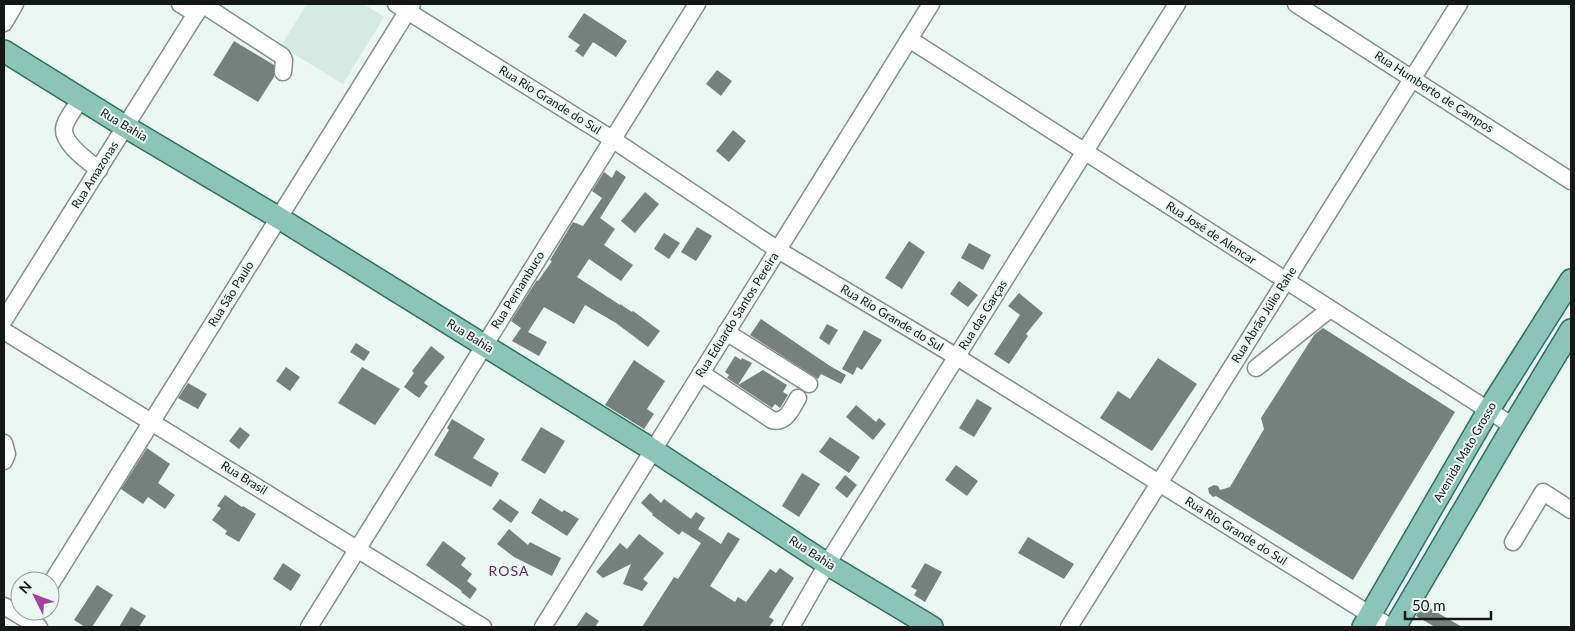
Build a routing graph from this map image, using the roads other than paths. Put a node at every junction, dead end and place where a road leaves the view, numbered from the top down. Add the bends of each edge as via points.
1 (15, 4) edge
2 (180, 4) edge
3 (697, 4) edge
4 (931, 4) edge
5 (1177, 4) edge
6 (1296, 4) edge
7 (1459, 4) edge
8 (405, 6) edge
9 (199, 9) edge
10 (4, 23) edge
11 (909, 39) junction
12 (4, 51) edge
13 (283, 72) dead end
14 (1412, 78) junction
15 (81, 99) junction
16 (126, 126) junction
17 (612, 139) junction
18 (1085, 152) junction
19 (99, 170) junction
20 (1571, 181) edge
21 (279, 218) junction
22 (778, 250) junction
23 (1285, 280) junction
24 (1571, 280) edge
25 (1330, 309) junction
26 (4, 320) edge
27 (1571, 330) edge
28 (4, 331) edge
29 (726, 332) junction
30 (484, 345) junction
31 (957, 357) junction
32 (1256, 368) dead end
33 (701, 373) junction
34 (809, 384) dead end
35 (798, 398) dead end
36 (1488, 411) junction
37 (152, 422) junction
38 (1513, 426) junction
39 (4, 443) edge
40 (653, 450) junction
41 (4, 461) edge
42 (1160, 484) junction
43 (1571, 510) edge
44 (1513, 542) dead end
45 (357, 549) junction
46 (827, 564) junction
47 (59, 571) edge
48 (4, 606) edge
49 (1367, 621) edge
50 (31, 622) edge
51 (309, 627) edge
52 (483, 627) edge
53 (543, 627) edge
54 (791, 627) edge
55 (932, 627) edge
56 (1070, 627) edge
57 (1390, 627) edge
58 (1395, 627) edge

1 - 10 street
2 - 9 street
3 - 17 street, Rua Pernambuco
4 - 11 street, Rua Eduardo Santos Pereira
5 - 18 street, Rua das Garças
6 - 14 street, Rua Humberto de Campos
7 - 14 street, Rua Abrão Júlio Rahe
8 - 17 street, Rua Rio Grande do Sul
8 - 21 street, Rua São Paulo
9 - 13 street via 282,56
9 - 16 street, Rua Amazonas
11 - 18 street, Rua José de Alencar
11 - 22 street, Rua Eduardo Santos Pereira
12 - 15 main road, Rua Bahia
14 - 20 street, Rua Humberto de Campos
14 - 23 street, Rua Abrão Júlio Rahe
15 - 16 main road, Rua Bahia
15 - 19 street via 64,130 67,142
16 - 19 street, Rua Amazonas
16 - 21 main road, Rua Bahia
17 - 22 street, Rua Rio Grande do Sul
17 - 30 street, Rua Pernambuco
18 - 23 street, Rua José de Alencar
18 - 31 street, Rua das Garças
19 - 26 street, Rua Amazonas
21 - 30 main road, Rua Bahia
21 - 37 street, Rua São Paulo
22 - 29 street, Rua Eduardo Santos Pereira
22 - 31 street, Rua Rio Grande do Sul
23 - 25 street, Rua José de Alencar
23 - 42 street, Rua Abrão Júlio Rahe
24 - 36 main road, Avenida Mato Grosso
25 - 32 street
25 - 36 street, Rua José de Alencar
27 - 38 main road
28 - 37 street, Rua Brasil
29 - 33 street, Rua Eduardo Santos Pereira
29 - 34 street
30 - 40 main road, Rua Bahia
30 - 45 street, Rua Pernambuco
31 - 42 street, Rua Rio Grande do Sul
31 - 46 street, Rua das Garças
33 - 35 street via 772,420 782,420
33 - 40 street, Rua Eduardo Santos Pereira
36 - 38 street, Rua José de Alencar
36 - 49 main road, Avenida Mato Grosso
37 - 45 street, Rua Brasil
37 - 47 street, Rua São Paulo
38 - 58 main road
39 - 41 street via 7,454
40 - 46 main road, Rua Bahia
40 - 53 street, Rua Eduardo Santos Pereira
42 - 49 street, Rua Rio Grande do Sul
42 - 56 street, Rua Abrão Júlio Rahe
43 - 44 street via 1543,492
45 - 51 street, Rua Pernambuco
45 - 52 street, Rua Brasil
46 - 54 street, Rua das Garças
46 - 55 main road, Rua Bahia
48 - 50 street
49 - 57 street, Rua Rio Grande do Sul

